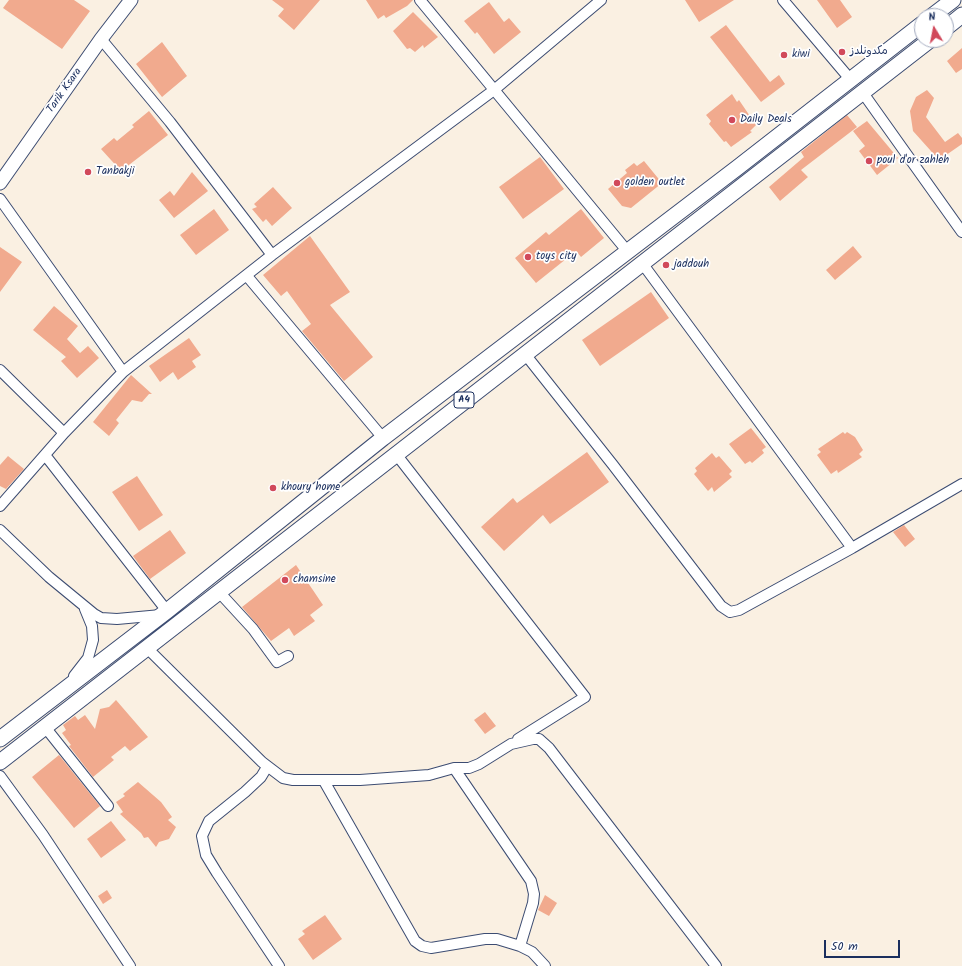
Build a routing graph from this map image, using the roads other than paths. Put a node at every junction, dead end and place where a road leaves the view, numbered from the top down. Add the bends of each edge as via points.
1 (131, 0) edge
2 (420, 0) edge
3 (783, 0) edge
4 (953, 0) edge
5 (595, 2) edge
6 (942, 8) edge
7 (962, 15) edge
8 (954, 22) edge
9 (914, 30) edge
10 (100, 39) junction
11 (920, 48) edge
12 (850, 79) junction
13 (494, 90) junction
14 (863, 93) junction
15 (1, 181) edge
16 (0, 199) edge
17 (962, 232) edge
18 (628, 252) junction
19 (272, 255) junction
20 (642, 263) junction
21 (247, 276) junction
22 (524, 354) junction
23 (0, 370) edge
24 (123, 372) junction
25 (64, 433) junction
26 (383, 438) junction
27 (396, 454) junction
28 (45, 455) junction
29 (962, 484) edge
30 (0, 506) edge
31 (0, 530) edge
32 (852, 548) junction
33 (219, 592) junction
34 (84, 608) junction
35 (164, 613) junction
36 (147, 648) junction
37 (288, 656) dead end
38 (55, 697) junction
39 (46, 727) junction
40 (0, 739) edge
41 (511, 744) junction
42 (0, 762) edge
43 (268, 767) junction
44 (454, 768) junction
45 (0, 776) edge
46 (324, 781) junction
47 (108, 806) dead end
48 (520, 946) junction
49 (130, 966) edge
50 (278, 966) edge
51 (545, 966) edge
52 (716, 966) edge

1 - 10 main road, Tarik Ksara
2 - 13 street
3 - 12 street
4 - 6 highway
5 - 13 street
7 - 8 highway
9 - 12 highway, A4
10 - 15 main road, Tarik Ksara
10 - 19 street via 170,122
11 - 14 highway, A4
12 - 18 highway, A4
13 - 18 street
13 - 19 street
14 - 17 street
14 - 20 highway, A4
16 - 24 street
18 - 26 highway, A4
19 - 21 street
20 - 22 highway, A4
20 - 32 street
21 - 24 street
21 - 26 street
22 - 27 highway, A4
22 - 32 street via 725,610 739,610
23 - 25 street
24 - 25 street
25 - 28 street
26 - 35 highway, A4
27 - 33 highway, A4
27 - 41 street via 585,697
28 - 30 street
28 - 35 street
29 - 32 street
31 - 34 street
33 - 36 highway, A4
33 - 37 street via 253,628 277,662
34 - 35 street via 101,618 109,619
34 - 38 street via 93,631 90,651 81,668
35 - 38 highway, A4
36 - 39 highway, A4
36 - 43 street
38 - 40 highway, A4
39 - 42 highway, A4
39 - 47 street
41 - 44 street via 479,764 469,768
41 - 52 street via 534,739 544,742
43 - 46 street via 283,778
43 - 50 street via 245,792 209,821 202,836 206,855
44 - 46 street via 429,775
44 - 48 street via 531,881 533,903
45 - 49 street via 43,835
46 - 48 street via 415,941 431,948 485,939 497,939
48 - 51 street via 532,952

